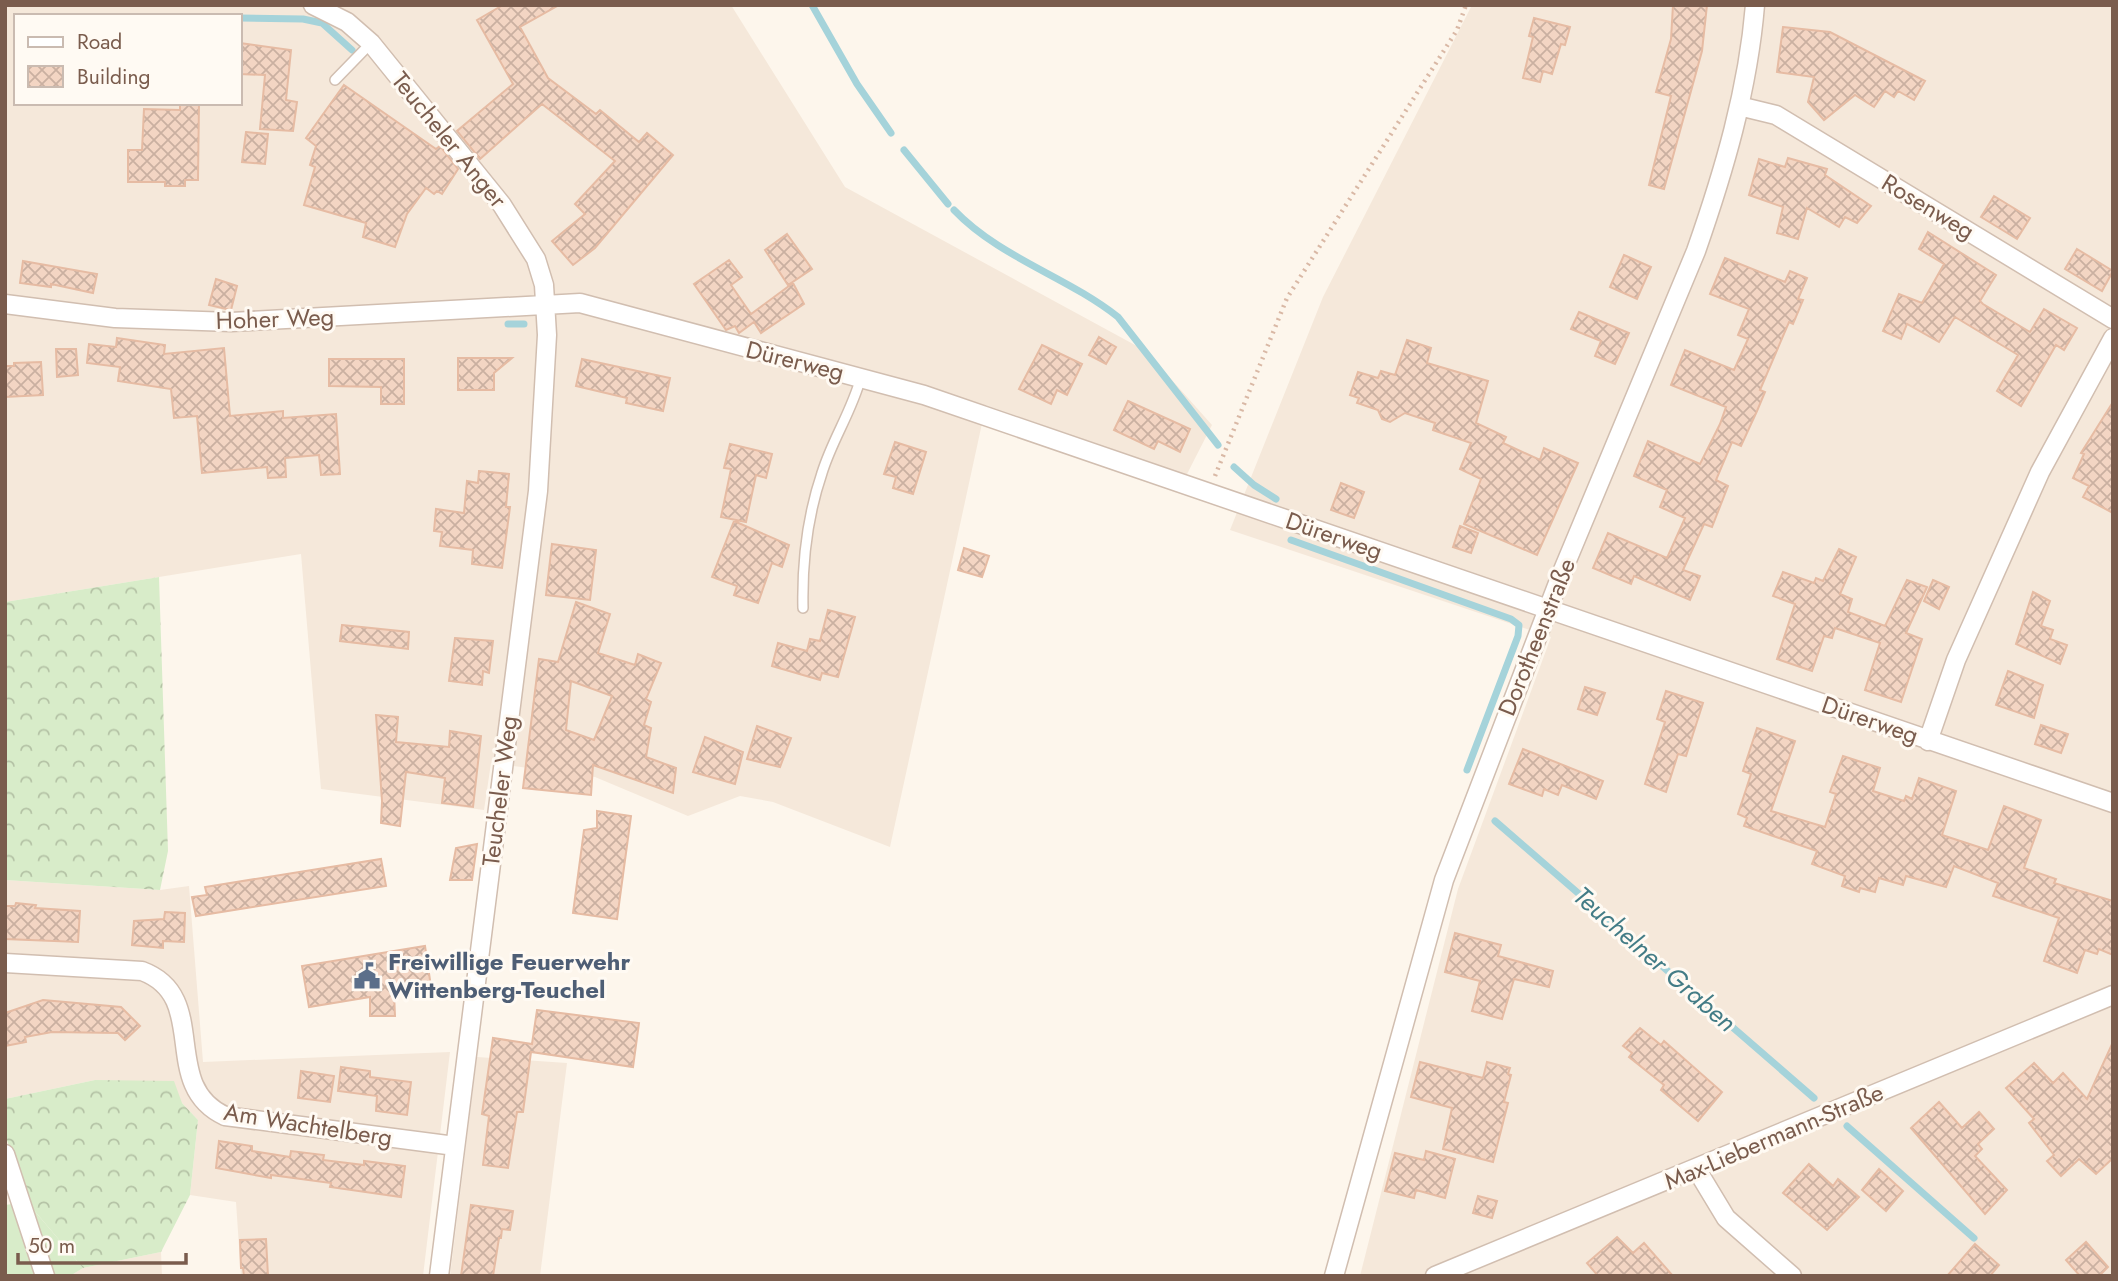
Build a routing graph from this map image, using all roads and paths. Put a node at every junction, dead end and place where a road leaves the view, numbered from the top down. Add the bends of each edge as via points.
1 (313, 5) edge
2 (1466, 5) edge
3 (1755, 5) edge
4 (371, 43) junction
5 (335, 80) dead end
6 (1739, 106) junction
7 (5, 304) edge
8 (546, 304) junction
9 (2113, 318) edge
10 (2113, 338) edge
11 (861, 377) junction
12 (1208, 493) junction
13 (803, 608) dead end
14 (1547, 611) junction
15 (1928, 741) junction
16 (2113, 803) edge
17 (5, 963) edge
18 (2113, 995) edge
19 (455, 1146) junction
20 (5, 1154) edge
21 (1697, 1170) junction
22 (45, 1276) edge
23 (439, 1276) edge
24 (1334, 1276) edge
25 (1435, 1276) edge
26 (1792, 1276) edge

1 - 4 street, Teucheler Anger via 348,22
2 - 12 path via 1457,30 1287,299
3 - 6 street, Dorotheenstraße
4 - 5 lane
4 - 8 street, Teucheler Anger via 520,231 536,259
6 - 9 street, Rosenweg via 1776,115
6 - 14 street, Dorotheenstraße via 1696,251
7 - 8 street, Hoher Weg via 116,318 219,322
8 - 11 street, Dürerweg via 580,303
8 - 19 street, Teucheler Weg via 538,491
10 - 15 street via 2040,472 1956,660
11 - 12 street, Dürerweg via 972,410
11 - 13 lane via 822,473 810,520
12 - 14 street, Dürerweg
14 - 15 street, Dürerweg
14 - 24 street, Dorotheenstraße via 1444,880
15 - 16 street, Dürerweg
17 - 19 street, Am Wachtelberg via 142,971 161,980 179,1005 194,1088 202,1101 225,1116
18 - 21 street, Max-Liebermann-Straße
19 - 23 street, Teucheler Weg
20 - 22 street
21 - 25 street, Max-Liebermann-Straße
21 - 26 street via 1726,1218

